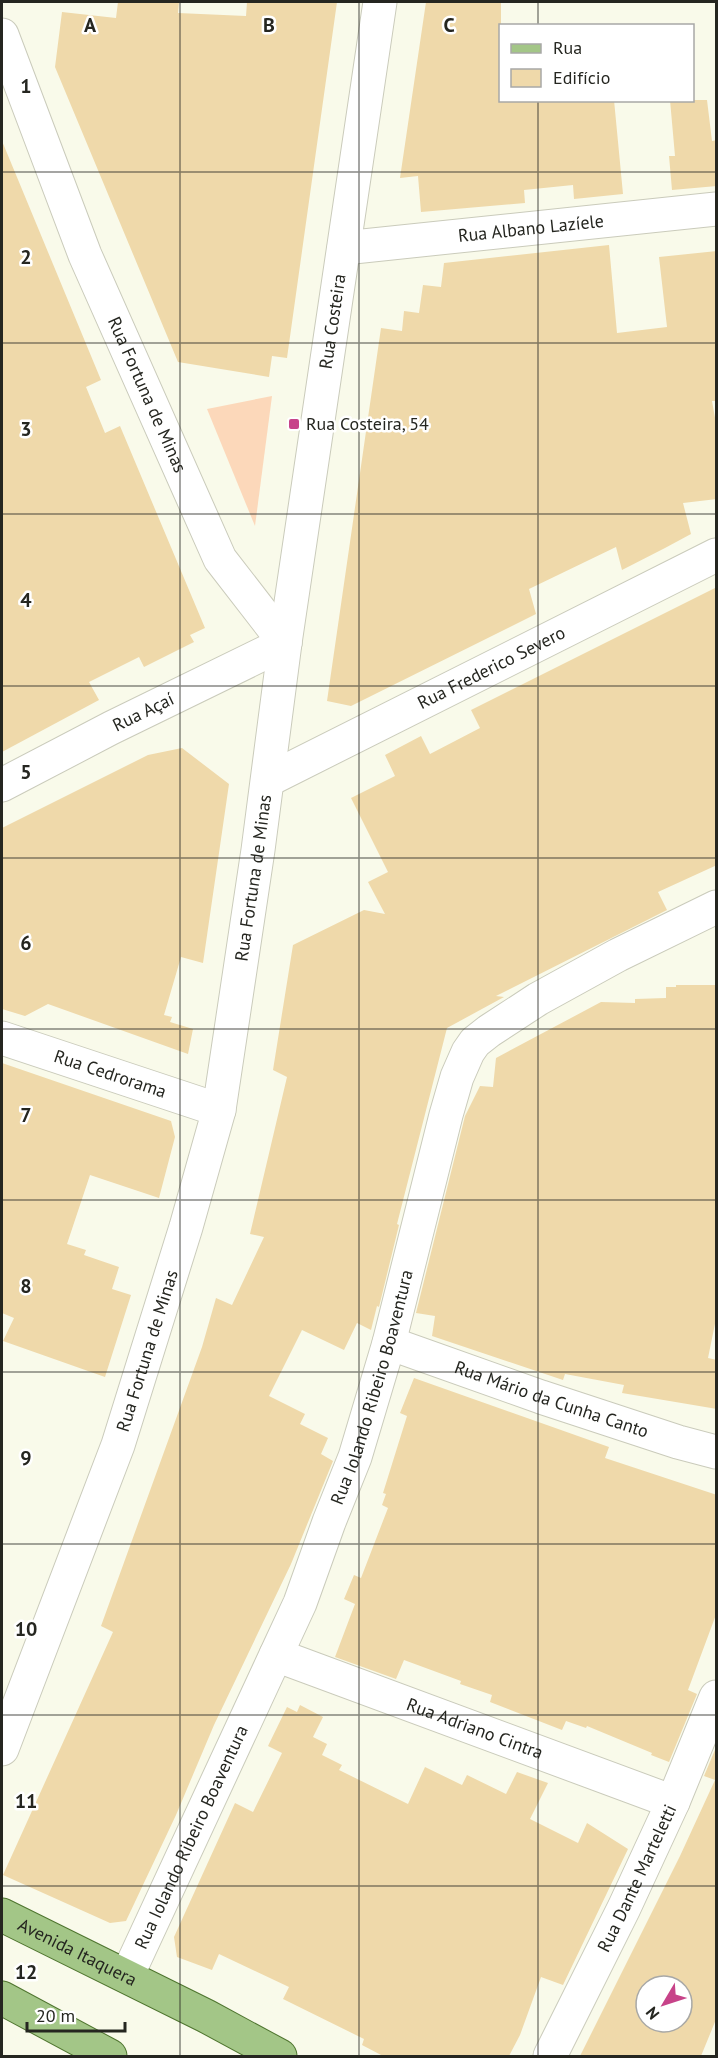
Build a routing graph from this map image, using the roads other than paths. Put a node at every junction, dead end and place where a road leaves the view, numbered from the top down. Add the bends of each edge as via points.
1 (380, 2) edge
2 (4, 48) edge
3 (717, 209) edge
4 (344, 248) junction
5 (717, 555) edge
6 (285, 643) junction
7 (268, 780) junction
8 (2, 785) edge
9 (717, 907) edge
10 (2, 1038) edge
11 (219, 1110) junction
12 (389, 1343) junction
13 (717, 1452) edge
14 (276, 1655) junction
15 (717, 1697) edge
16 (2, 1749) edge
17 (673, 1802) junction
18 (2, 1915) edge
19 (127, 1976) junction
20 (2, 1998) edge
21 (93, 2053) edge
22 (280, 2056) edge
23 (550, 2056) edge

1 - 4 street, Rua Costeira
2 - 6 street, Rua Fortuna de Minas via 85,255 220,559
3 - 4 street, Rua Albano Lazíele
4 - 6 street, Rua Costeira
5 - 7 street, Rua Frederico Severo
6 - 7 street, Rua Fortuna de Minas
6 - 8 street, Rua Açaí
7 - 11 street, Rua Fortuna de Minas
9 - 12 street, Rua Iolando Ribeiro Boaventura via 538,999 475,1042 454,1086
10 - 11 street, Rua Cedrorama
11 - 16 street, Rua Fortuna de Minas via 118,1445
12 - 13 street, Rua Mário da Cunha Canto via 573,1408
12 - 14 street, Rua Iolando Ribeiro Boaventura via 355,1457 300,1603
14 - 17 street, Rua Adriano Cintra
14 - 19 street, Rua Iolando Ribeiro Boaventura
15 - 17 street, Rua Dante Marteletti
17 - 23 street, Rua Dante Marteletti
18 - 19 main road, Avenida Itaquera
19 - 22 main road, Avenida Itaquera
20 - 21 main road

